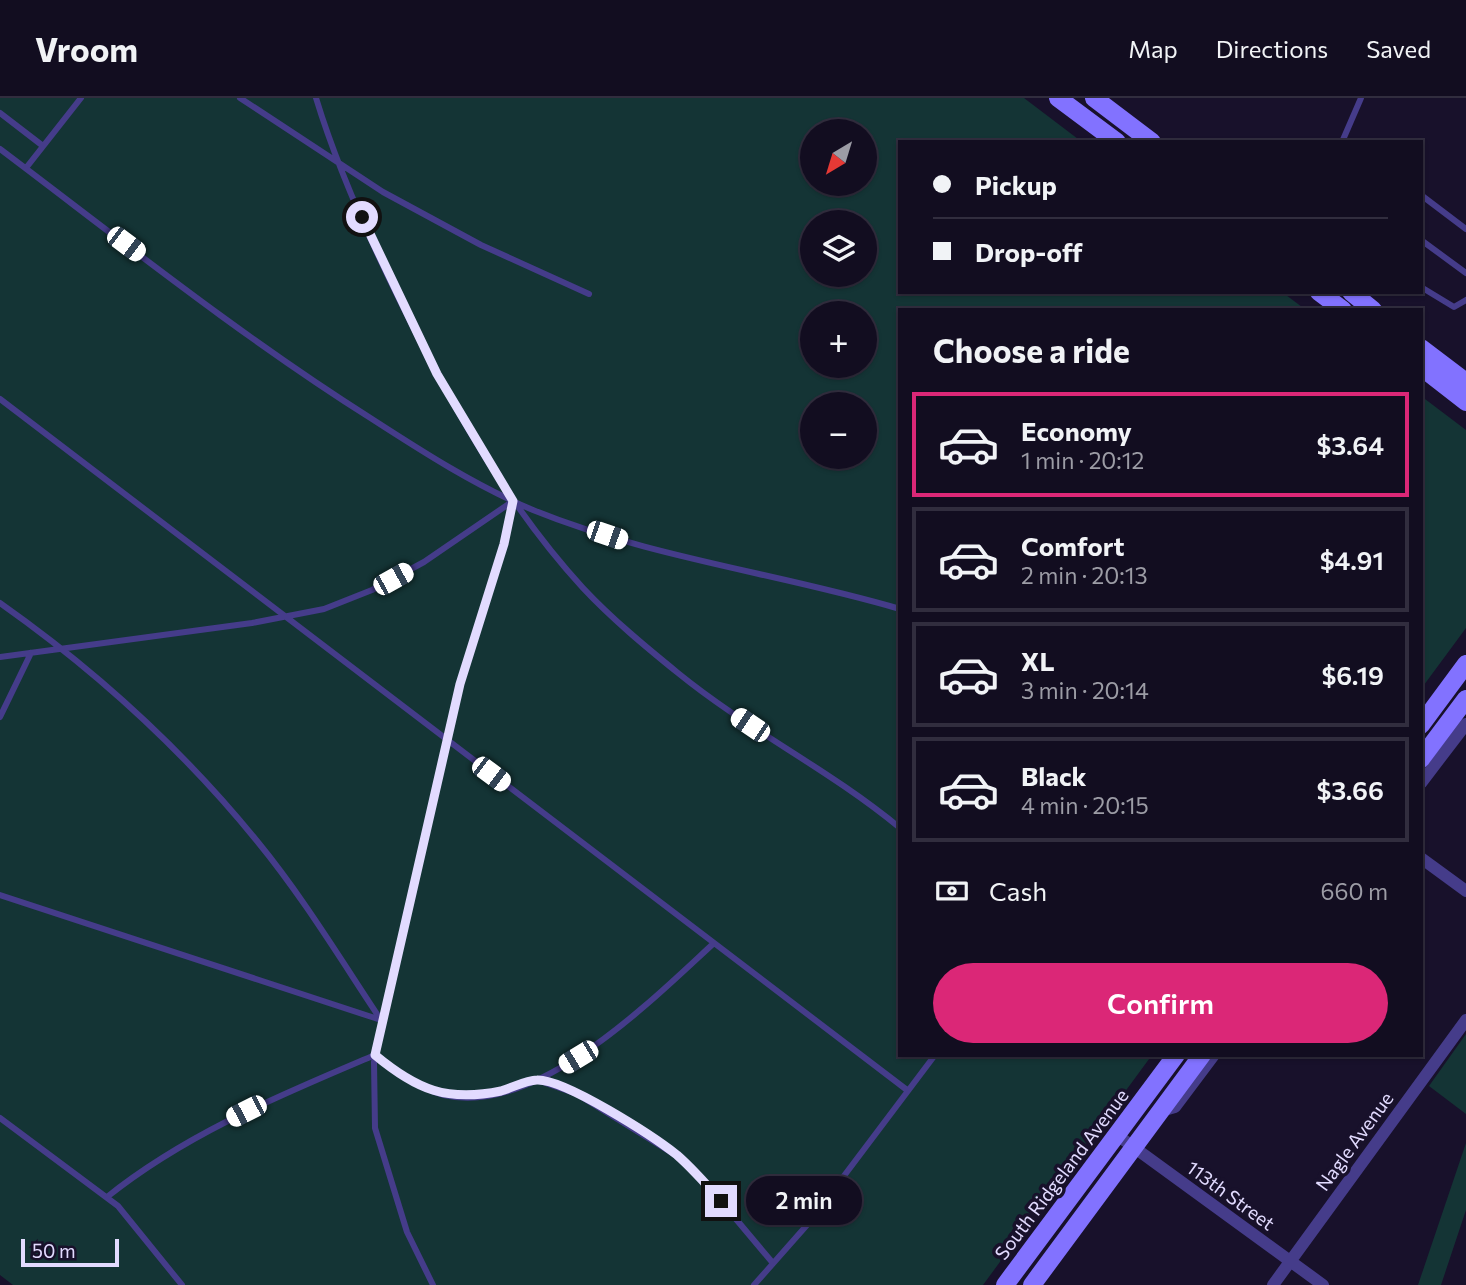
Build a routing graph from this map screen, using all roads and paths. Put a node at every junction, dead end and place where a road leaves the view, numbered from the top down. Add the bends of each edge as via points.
1 (81, 98) edge
2 (240, 98) edge
3 (316, 98) edge
4 (1058, 98) edge
5 (1094, 98) edge
6 (1361, 98) edge
7 (0, 113) edge
8 (1114, 140) edge
9 (1149, 140) edge
10 (1345, 140) edge
11 (43, 146) junction
12 (0, 149) edge
13 (340, 165) junction
14 (26, 168) junction
15 (1423, 197) edge
16 (1466, 229) edge
17 (1423, 242) edge
18 (1466, 274) edge
19 (1423, 288) edge
20 (589, 293) dead end
21 (1322, 294) edge
22 (1353, 294) edge
23 (1466, 300) edge
24 (1340, 308) edge
25 (1371, 308) edge
26 (1423, 350) edge
27 (1423, 369) edge
28 (1466, 382) edge
29 (0, 399) edge
30 (1466, 402) edge
31 (513, 501) junction
32 (0, 603) edge
33 (898, 609) edge
34 (286, 618) junction
35 (65, 648) junction
36 (31, 653) junction
37 (0, 657) edge
38 (1466, 664) edge
39 (1466, 699) edge
40 (0, 717) edge
41 (1423, 722) edge
42 (1466, 724) edge
43 (446, 740) junction
44 (1423, 756) edge
45 (1423, 780) edge
46 (898, 826) edge
47 (1423, 859) edge
48 (1466, 891) edge
49 (0, 895) edge
50 (714, 943) junction
51 (381, 1020) junction
52 (1466, 1020) edge
53 (375, 1055) junction
54 (933, 1057) edge
55 (1175, 1057) edge
56 (1201, 1057) edge
57 (1212, 1057) edge
58 (537, 1080) junction
59 (907, 1090) junction
60 (1161, 1111) junction
61 (0, 1118) edge
62 (1117, 1135) junction
63 (1134, 1147) junction
64 (107, 1197) junction
65 (1290, 1261) junction
66 (772, 1262) junction
67 (182, 1285) edge
68 (433, 1285) edge
69 (754, 1285) edge
70 (1005, 1285) edge
71 (1032, 1285) edge
72 (1273, 1285) edge
73 (1323, 1285) edge

1 - 11 lane
2 - 13 lane
3 - 13 lane
4 - 8 main road
5 - 9 main road
6 - 10 lane
7 - 11 lane
11 - 14 lane
12 - 14 lane
13 - 20 lane via 481,245
13 - 31 lane via 437,374
14 - 31 lane via 339,398
15 - 16 lane
17 - 18 lane
19 - 23 lane via 1454,307
21 - 24 main road
22 - 25 main road
26 - 28 main road
27 - 30 main road
29 - 34 lane
31 - 33 lane via 634,544
31 - 34 lane via 393,579 324,609
31 - 43 lane
31 - 46 lane via 585,590 648,648 714,701
32 - 35 lane
34 - 35 lane
34 - 43 lane
35 - 36 lane
35 - 51 lane via 162,738 236,816 281,871
36 - 37 lane
36 - 40 lane
38 - 41 main road
39 - 44 main road
42 - 45 street
43 - 50 lane
43 - 51 lane
47 - 48 street
49 - 51 lane
50 - 58 lane via 607,1037
50 - 59 lane
51 - 53 lane
52 - 65 street, Nagle Avenue
53 - 58 lane via 416,1083 446,1095 491,1093
53 - 64 lane via 201,1133
53 - 68 lane via 375,1128 404,1222
54 - 59 lane
55 - 62 main road, South Ridgeland Avenue
56 - 60 main road
57 - 60 street via 1175,1107
58 - 66 lane via 577,1094 677,1156
59 - 66 lane via 807,1225
60 - 63 main road
61 - 64 lane
62 - 63 street, 113th Street
62 - 70 main road, South Ridgeland Avenue
63 - 65 street, 113th Street
63 - 71 main road
64 - 67 lane
65 - 72 street, Nagle Avenue
65 - 73 street, 113th Street
66 - 69 lane

